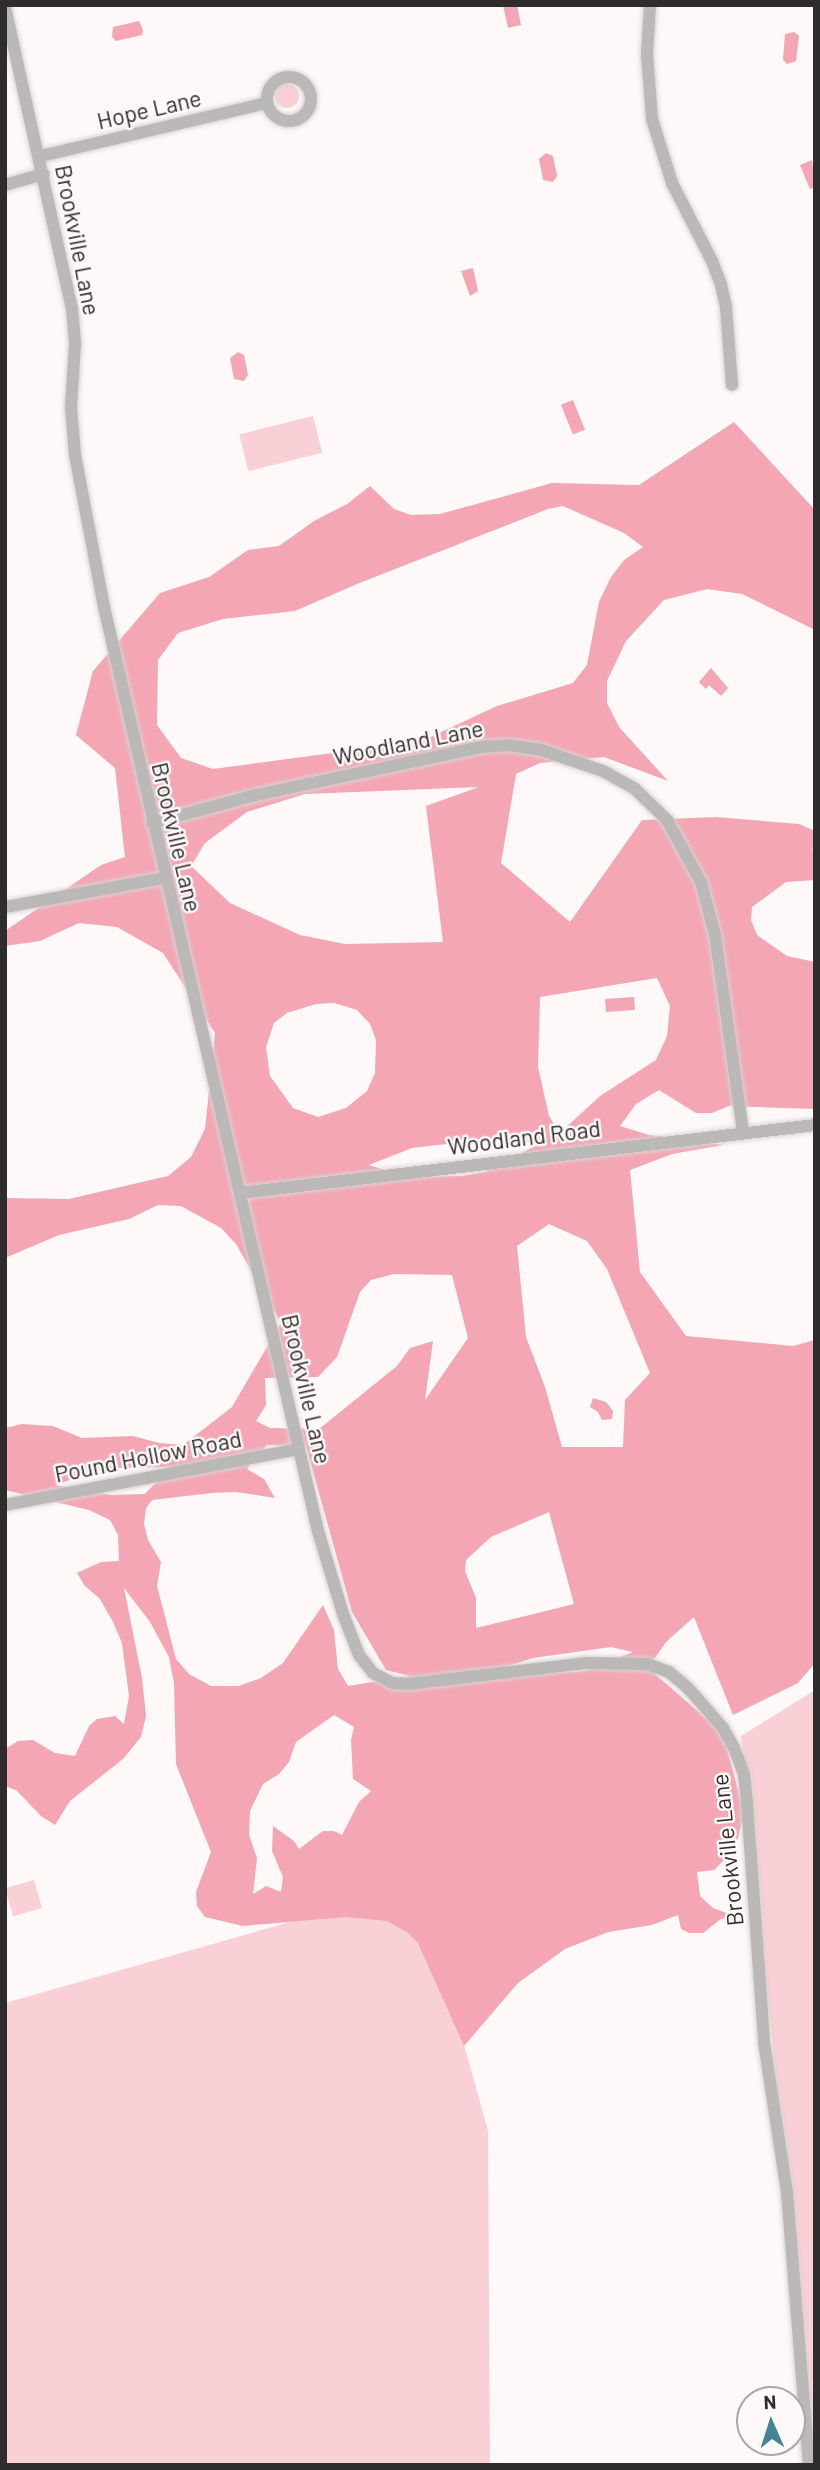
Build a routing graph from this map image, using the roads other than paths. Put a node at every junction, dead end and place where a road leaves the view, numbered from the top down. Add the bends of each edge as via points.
1 (650, 5) edge
2 (5, 7) edge
3 (267, 103) dead end
4 (41, 156) junction
5 (43, 174) junction
6 (5, 185) edge
7 (732, 385) dead end
8 (152, 823) junction
9 (164, 878) junction
10 (5, 907) edge
11 (815, 1125) edge
12 (743, 1132) junction
13 (240, 1193) junction
14 (299, 1449) junction
15 (5, 1505) edge
16 (808, 2465) edge

1 - 7 street via 647,54 652,119 672,183 721,285
2 - 4 street, Brookville Lane
3 - 4 street, Hope Lane
4 - 5 street, Brookville Lane
5 - 6 street
5 - 8 street, Brookville Lane via 72,307 75,455
8 - 9 street, Brookville Lane
8 - 12 street, Woodland Lane via 256,795 481,747 541,750 603,771 635,789 667,820 701,882 715,935
9 - 10 street
9 - 13 street, Brookville Lane
11 - 12 street, Woodland Road
12 - 13 street, Woodland Road
13 - 14 street, Brookville Lane
14 - 15 street, Pound Hollow Road
14 - 16 street, Brookville Lane via 343,1614 359,1655 373,1673 393,1683 408,1684 586,1663 647,1664 669,1672 688,1688 734,1748 744,1774 747,1803 764,2042 787,2192

